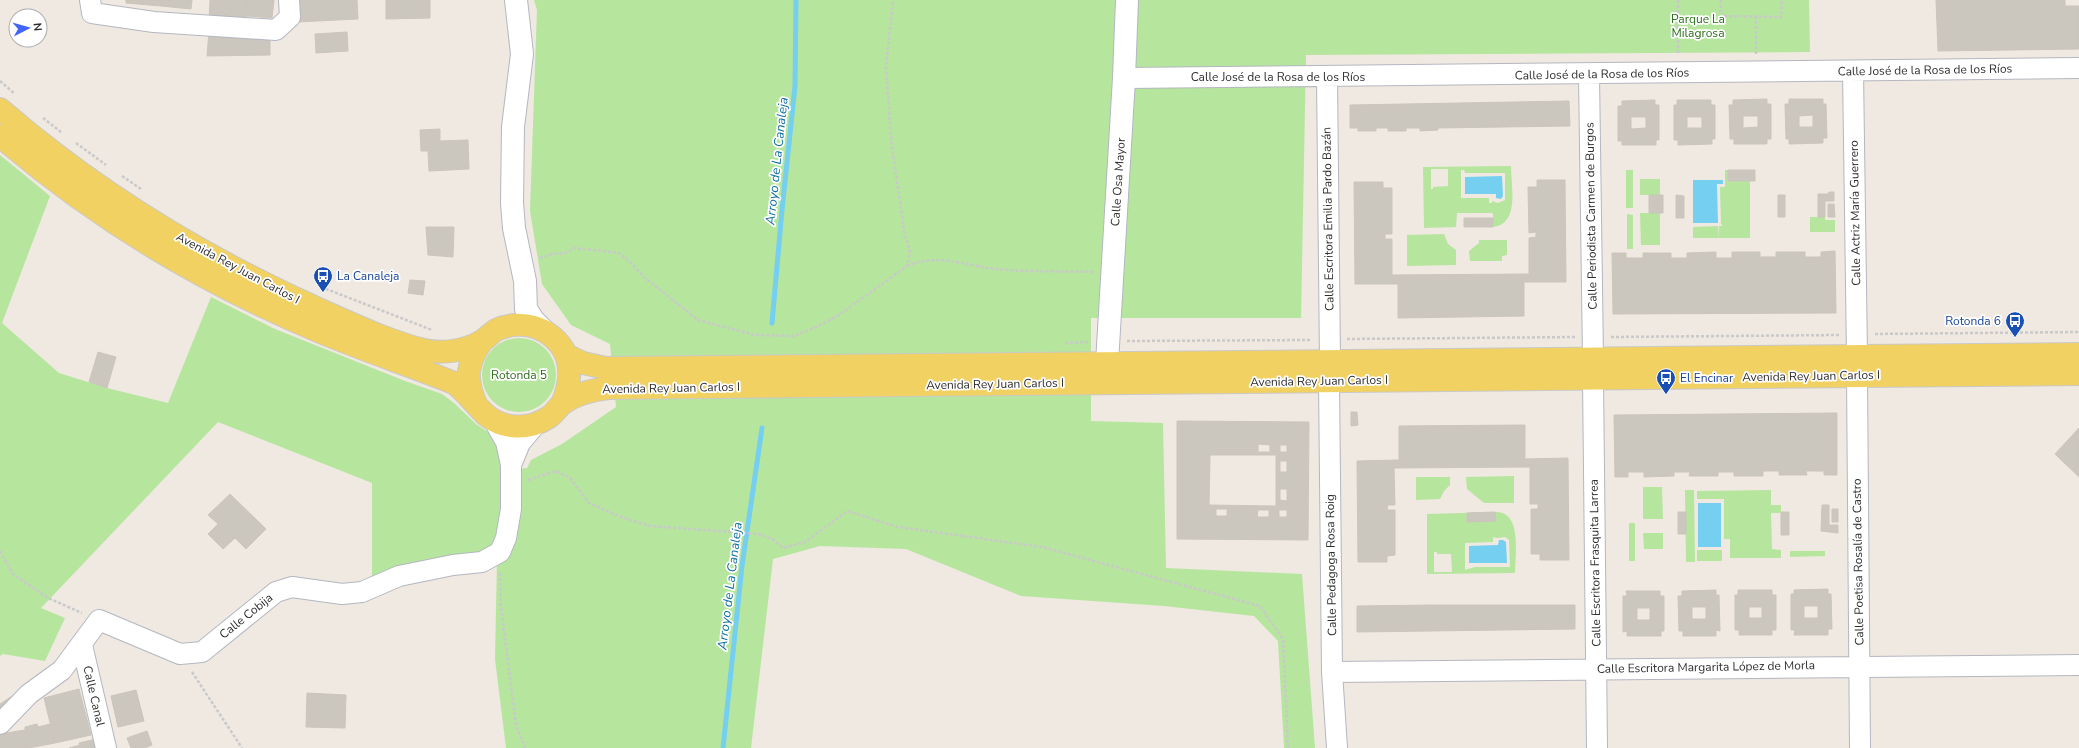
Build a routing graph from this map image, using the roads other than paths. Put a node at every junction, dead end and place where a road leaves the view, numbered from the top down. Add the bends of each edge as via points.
1 (90, 0) edge
2 (289, 0) edge
3 (516, 0) edge
4 (1127, 0) edge
5 (2079, 68) edge
6 (1853, 71) junction
7 (1589, 74) junction
8 (1327, 77) junction
9 (1124, 78) junction
10 (0, 109) edge
11 (0, 136) edge
12 (526, 308) junction
13 (510, 325) junction
14 (543, 330) junction
15 (482, 340) junction
16 (566, 354) junction
17 (2079, 354) edge
18 (1106, 363) junction
19 (1857, 366) junction
20 (1593, 368) junction
21 (1330, 371) junction
22 (2079, 374) edge
23 (475, 402) junction
24 (562, 404) junction
25 (493, 419) junction
26 (535, 425) junction
27 (511, 473) junction
28 (82, 645) junction
29 (2079, 665) edge
30 (1860, 666) junction
31 (1596, 668) junction
32 (1332, 672) junction
33 (0, 724) edge
34 (106, 748) edge
35 (1336, 748) edge
36 (1597, 748) edge
37 (1860, 748) edge

1 - 2 street via 92,13 154,22 276,30 290,17
3 - 12 street via 522,54 513,127 512,203 514,228 526,281
4 - 9 street, Calle Osa Mayor
5 - 6 street, Calle José de la Rosa de los Ríos
6 - 7 street, Calle José de la Rosa de los Ríos
6 - 19 street, Calle Actriz María Guerrero
7 - 8 street, Calle José de la Rosa de los Ríos
7 - 20 street, Calle Periodista Carmen de Burgos
8 - 9 street, Calle José de la Rosa de los Ríos
8 - 21 street, Calle Escritora Emilia Pardo Bazán
9 - 18 street, Calle Osa Mayor
10 - 15 main road, Avenida Rey Juan Carlos I via 58,156 149,219 222,262 297,300 422,350 451,351
11 - 23 main road, Avenida Rey Juan Carlos I via 100,211 203,275 318,331 454,383
12 - 13 street
12 - 14 street
13 - 14 main road, Avenida Rey Juan Carlos I via 527,325
13 - 15 main road, Avenida Rey Juan Carlos I
14 - 16 main road, Avenida Rey Juan Carlos I via 556,340
15 - 23 main road, Avenida Rey Juan Carlos I via 473,354 468,370 469,387
16 - 18 main road, Avenida Rey Juan Carlos I via 583,363 606,368
16 - 24 main road, Avenida Rey Juan Carlos I via 570,371 569,389
17 - 19 main road, Avenida Rey Juan Carlos I
18 - 21 main road, Avenida Rey Juan Carlos I
19 - 20 main road, Avenida Rey Juan Carlos I
19 - 22 main road, Avenida Rey Juan Carlos I
19 - 30 street, Calle Poetisa Rosalía de Castro
20 - 21 main road, Avenida Rey Juan Carlos I
20 - 31 street, Calle Escritora Frasquita Larrea
21 - 24 main road, Avenida Rey Juan Carlos I via 608,388 582,393
21 - 32 street, Calle Pedagoga Rosa Roig
23 - 25 main road, Avenida Rey Juan Carlos I
24 - 26 main road, Avenida Rey Juan Carlos I via 550,417
25 - 26 main road, Avenida Rey Juan Carlos I via 501,424 518,427
25 - 27 street via 506,442
26 - 27 street via 520,443
27 - 28 street, Calle Cobija via 511,509 506,538 500,552 482,562 399,576 362,592 342,594 292,587 276,592 202,652 180,654 99,620
28 - 33 street via 62,670 28,694
28 - 34 street, Calle Canal
29 - 30 street, Calle Escritora Margarita López de Morla
30 - 31 street, Calle Escritora Margarita López de Morla
30 - 37 street, Calle Poetisa Rosalía de Castro
31 - 32 street, Calle Escritora Margarita López de Morla
31 - 36 street, Calle Escritora Frasquita Larrea
32 - 35 street, Calle Pedagoga Rosa Roig

